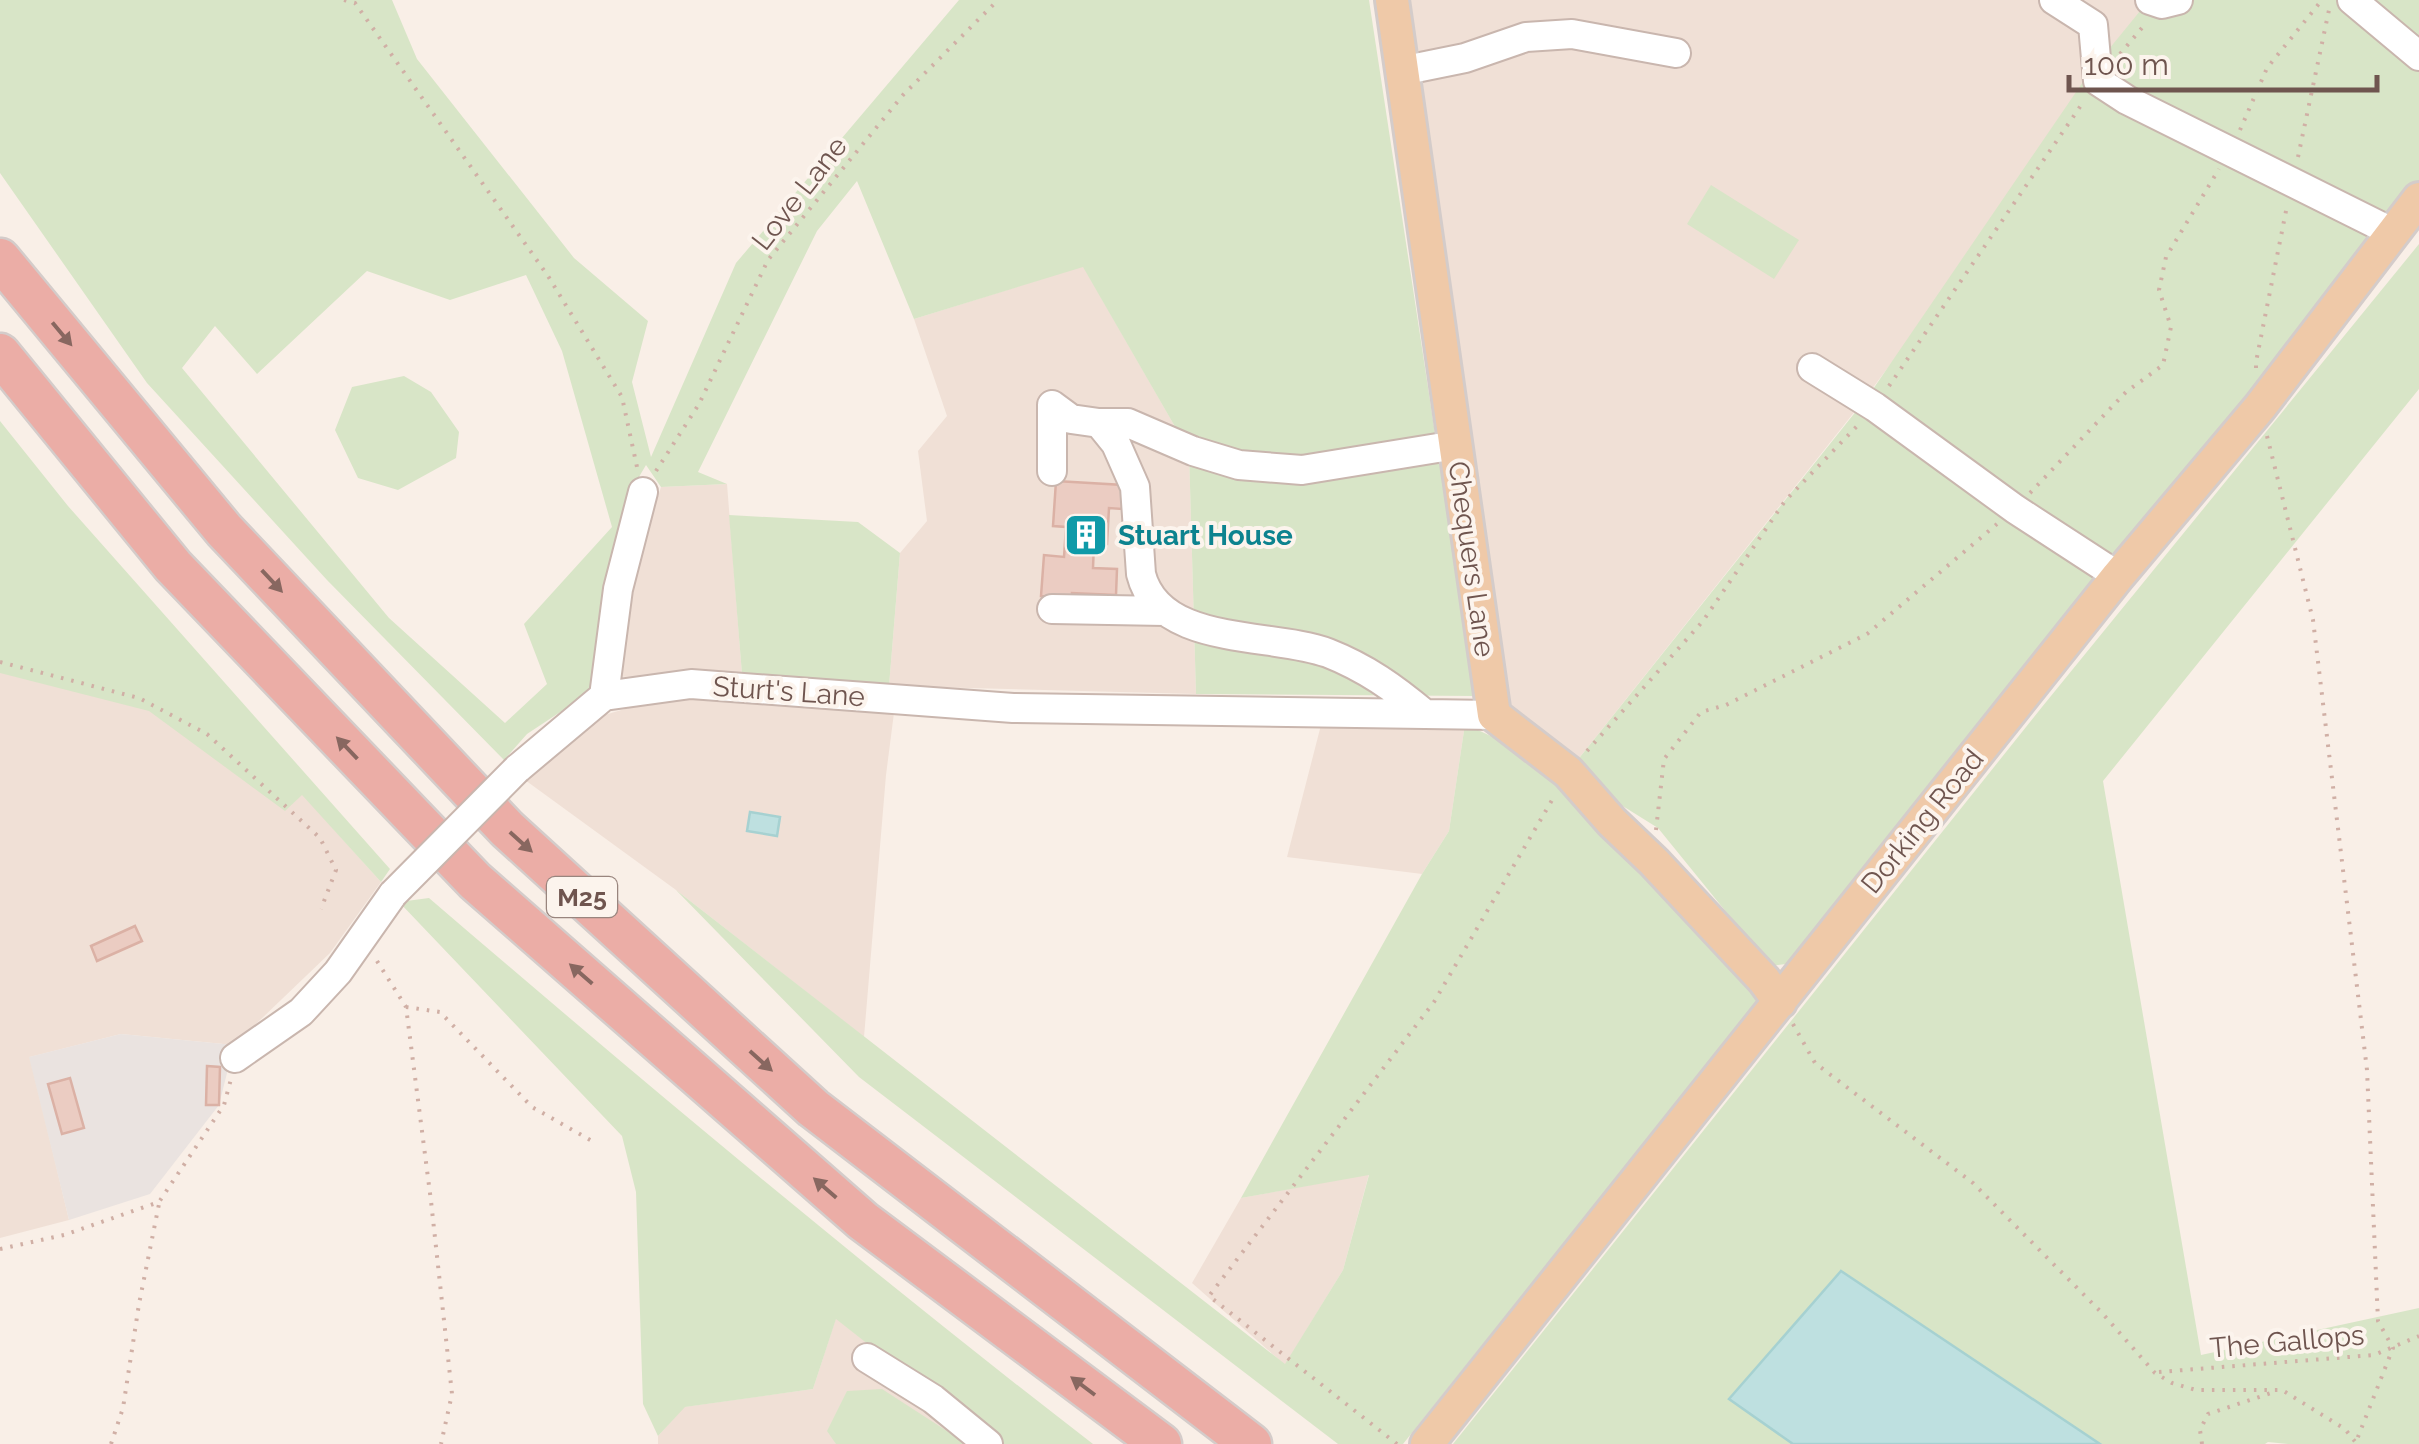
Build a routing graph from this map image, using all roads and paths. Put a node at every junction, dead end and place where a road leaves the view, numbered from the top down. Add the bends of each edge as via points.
1 (344, 0) edge
2 (998, 0) edge
3 (1392, 0) edge
4 (2054, 0) edge
5 (2150, 0) edge
6 (2178, 0) edge
7 (2322, 0) edge
8 (2352, 0) edge
9 (1676, 52) dead end
10 (2419, 56) edge
11 (1402, 71) junction
12 (2230, 151) junction
13 (2419, 199) edge
14 (2392, 232) junction
15 (0, 258) edge
16 (0, 354) edge
17 (1812, 368) dead end
18 (2260, 407) junction
19 (1099, 423) junction
20 (1456, 446) junction
21 (1052, 471) dead end
22 (643, 492) junction
23 (2015, 509) junction
24 (2118, 576) junction
25 (1052, 610) dead end
26 (1165, 612) junction
27 (0, 662) edge
28 (604, 696) junction
29 (1425, 714) junction
30 (1494, 715) junction
31 (1568, 772) junction
32 (1654, 862) junction
33 (320, 909) dead end
34 (361, 938) junction
35 (1780, 1002) junction
36 (406, 1007) junction
37 (235, 1058) joint
38 (592, 1140) dead end
39 (159, 1202) junction
40 (0, 1248) edge
41 (2419, 1336) edge
42 (2393, 1348) junction
43 (866, 1358) dead end
44 (2155, 1372) junction
45 (2282, 1390) junction
46 (2356, 1443) edge
47 (111, 1444) edge
48 (441, 1444) edge
49 (988, 1444) edge
50 (1161, 1444) edge
51 (1251, 1444) edge
52 (1396, 1444) edge
53 (1427, 1444) edge
54 (2202, 1444) edge

1 - 22 path via 354,3 537,260 622,396
2 - 22 path, Love Lane via 903,95 768,260 699,404
3 - 11 main road, Chequers Lane
4 - 12 street via 2093,24 2098,81
5 - 6 street
7 - 12 path via 2267,68
8 - 10 street
9 - 11 street via 1572,34 1526,37
11 - 20 main road, Chequers Lane
12 - 14 street
12 - 23 path via 2166,257 2159,290 2171,327 2164,366 2126,392
13 - 14 main road, Dorking Road
14 - 18 main road, Dorking Road
15 -> 51 highway, M25 via 224,530 507,829 812,1108
50 -> 16 highway, M25 via 863,1221 475,881 173,566
17 - 23 street
18 - 24 main road, Dorking Road
18 - 42 path via 2313,620 2367,1070 2378,1321
19 - 20 street via 1128,423 1239,464 1302,470
19 - 21 street via 1070,419 1052,405
19 - 26 street via 1135,487 1140,574
20 - 30 main road, Chequers Lane
22 - 28 street via 618,589
23 - 24 street
23 - 32 path via 1867,634 1701,712 1664,759
24 - 35 main road, Dorking Road
25 - 26 street
26 - 29 street via 1202,629 1325,652 1385,681
27 - 33 path via 139,698 207,734 320,838 336,870
28 - 29 street, Sturt's Lane via 690,684 1013,708
28 - 34 street, bridge via 518,769 392,894
29 - 30 street, Sturt's Lane
30 - 31 main road
31 - 32 main road
31 - 52 path via 1434,1002 1209,1296
32 - 35 main road
34 - 36 path
34 - 37 street via 300,1012
35 - 44 path via 1816,1064 1973,1182
35 - 53 main road, Dorking Road
36 - 38 path via 440,1012 532,1108
36 - 48 path via 452,1394
37 - 39 path via 224,1105
39 - 40 path
39 - 47 path
41 - 42 path, The Gallops
42 - 44 path, The Gallops via 2374,1355
42 - 46 path
43 - 49 street via 933,1399
44 - 45 path via 2196,1390
45 - 46 path via 2345,1428
45 - 54 path via 2208,1414

